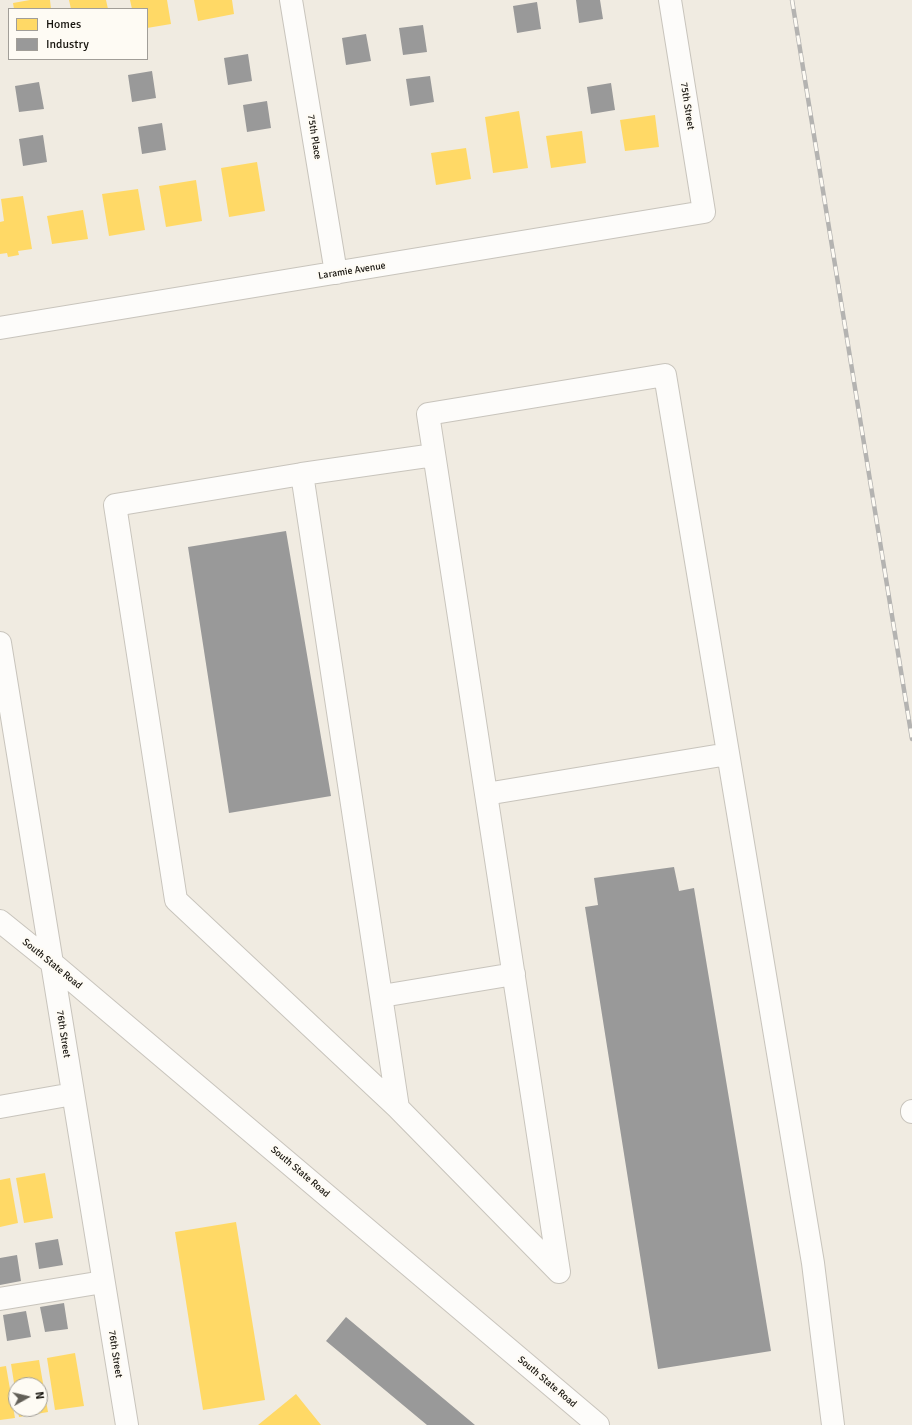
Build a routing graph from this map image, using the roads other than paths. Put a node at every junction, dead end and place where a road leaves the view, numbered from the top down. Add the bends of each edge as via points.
1 (291, 0) edge
2 (670, 0) edge
3 (704, 212) joint
4 (336, 273) junction
5 (0, 328) edge
6 (434, 455) junction
7 (302, 474) junction
8 (0, 643) edge
9 (728, 754) junction
10 (486, 794) junction
11 (0, 922) edge
12 (52, 963) junction
13 (514, 974) junction
14 (382, 996) junction
15 (73, 1094) junction
16 (0, 1107) edge
17 (398, 1108) junction
18 (104, 1282) junction
19 (0, 1299) edge
20 (127, 1425) edge
21 (598, 1425) edge
22 (833, 1425) edge

1 - 4 street, 75th Place
2 - 3 street, 75th Street
3 - 4 street, Laramie Avenue
4 - 5 street, Laramie Avenue
6 - 7 street
6 - 9 street via 428,414 665,376
6 - 10 street
7 - 14 street
7 - 17 street via 115,505 122,553 176,900
8 - 12 street, 76th Street
9 - 10 street
9 - 22 street via 813,1263
10 - 13 street
11 - 12 street, South State Road
12 - 15 street, 76th Street
12 - 21 street, South State Road
13 - 14 street
13 - 17 street via 559,1272
14 - 17 street
15 - 16 street
15 - 18 street, 76th Street
18 - 19 street
18 - 20 street, 76th Street

